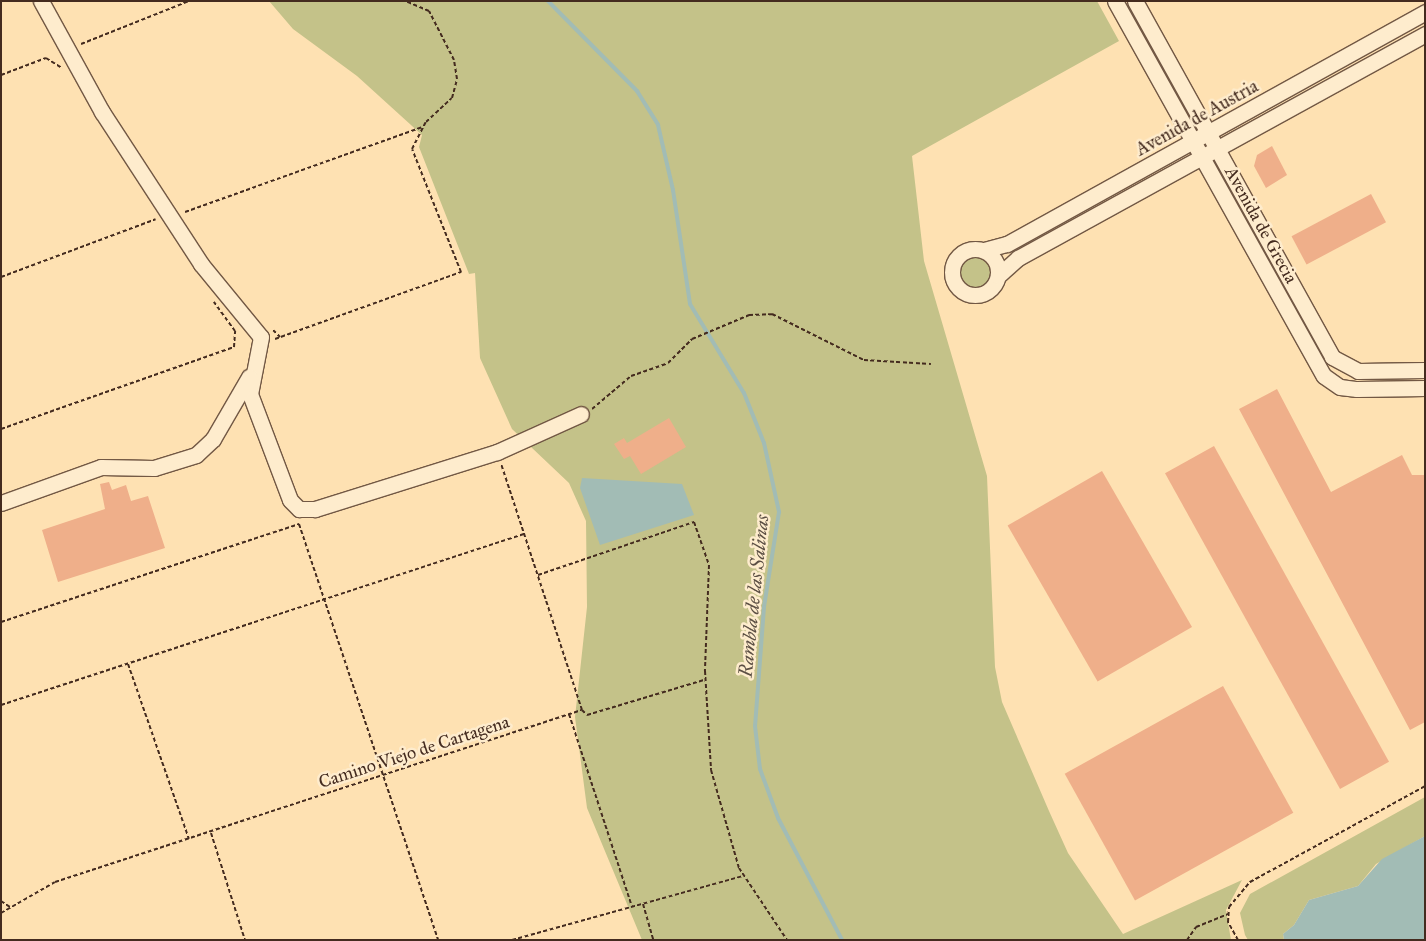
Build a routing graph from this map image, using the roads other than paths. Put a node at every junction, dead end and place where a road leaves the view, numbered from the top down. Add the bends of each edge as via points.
1 (41, 1) edge
2 (1115, 1) edge
3 (1135, 1) edge
4 (1425, 12) edge
5 (1425, 34) edge
6 (1208, 133) junction
7 (1192, 141) junction
8 (1217, 149) junction
9 (1202, 157) junction
10 (984, 250) junction
11 (998, 276) junction
12 (1425, 370) edge
13 (252, 372) junction
14 (1425, 388) edge
15 (581, 414) road end
16 (1, 503) edge

1 - 13 street via 97,103 201,264 261,337
2 - 7 street, Avenida de Grecia
3 - 6 street, Avenida de Grecia
4 - 6 street, Avenida de Austria
5 - 8 street, Avenida de Austria
6 - 7 street, Avenida de Austria
6 - 8 street, Avenida de Grecia
7 - 9 street, Avenida de Grecia
7 - 10 street, Avenida de Austria via 1007,244
8 - 9 street, Avenida de Austria
8 - 12 street, Avenida de Grecia via 1332,357 1358,371
9 - 11 street, Avenida de Austria via 1018,258
9 - 14 street, Avenida de Grecia via 1324,376 1340,386 1357,389
10 - 11 street via 996,261
10 - 11 street via 962,252 953,264 953,279 962,291 977,295 991,289
13 - 15 street via 250,394 258,423 290,500 299,509 315,509 497,452
13 - 16 street via 213,439 196,455 154,468 101,467

